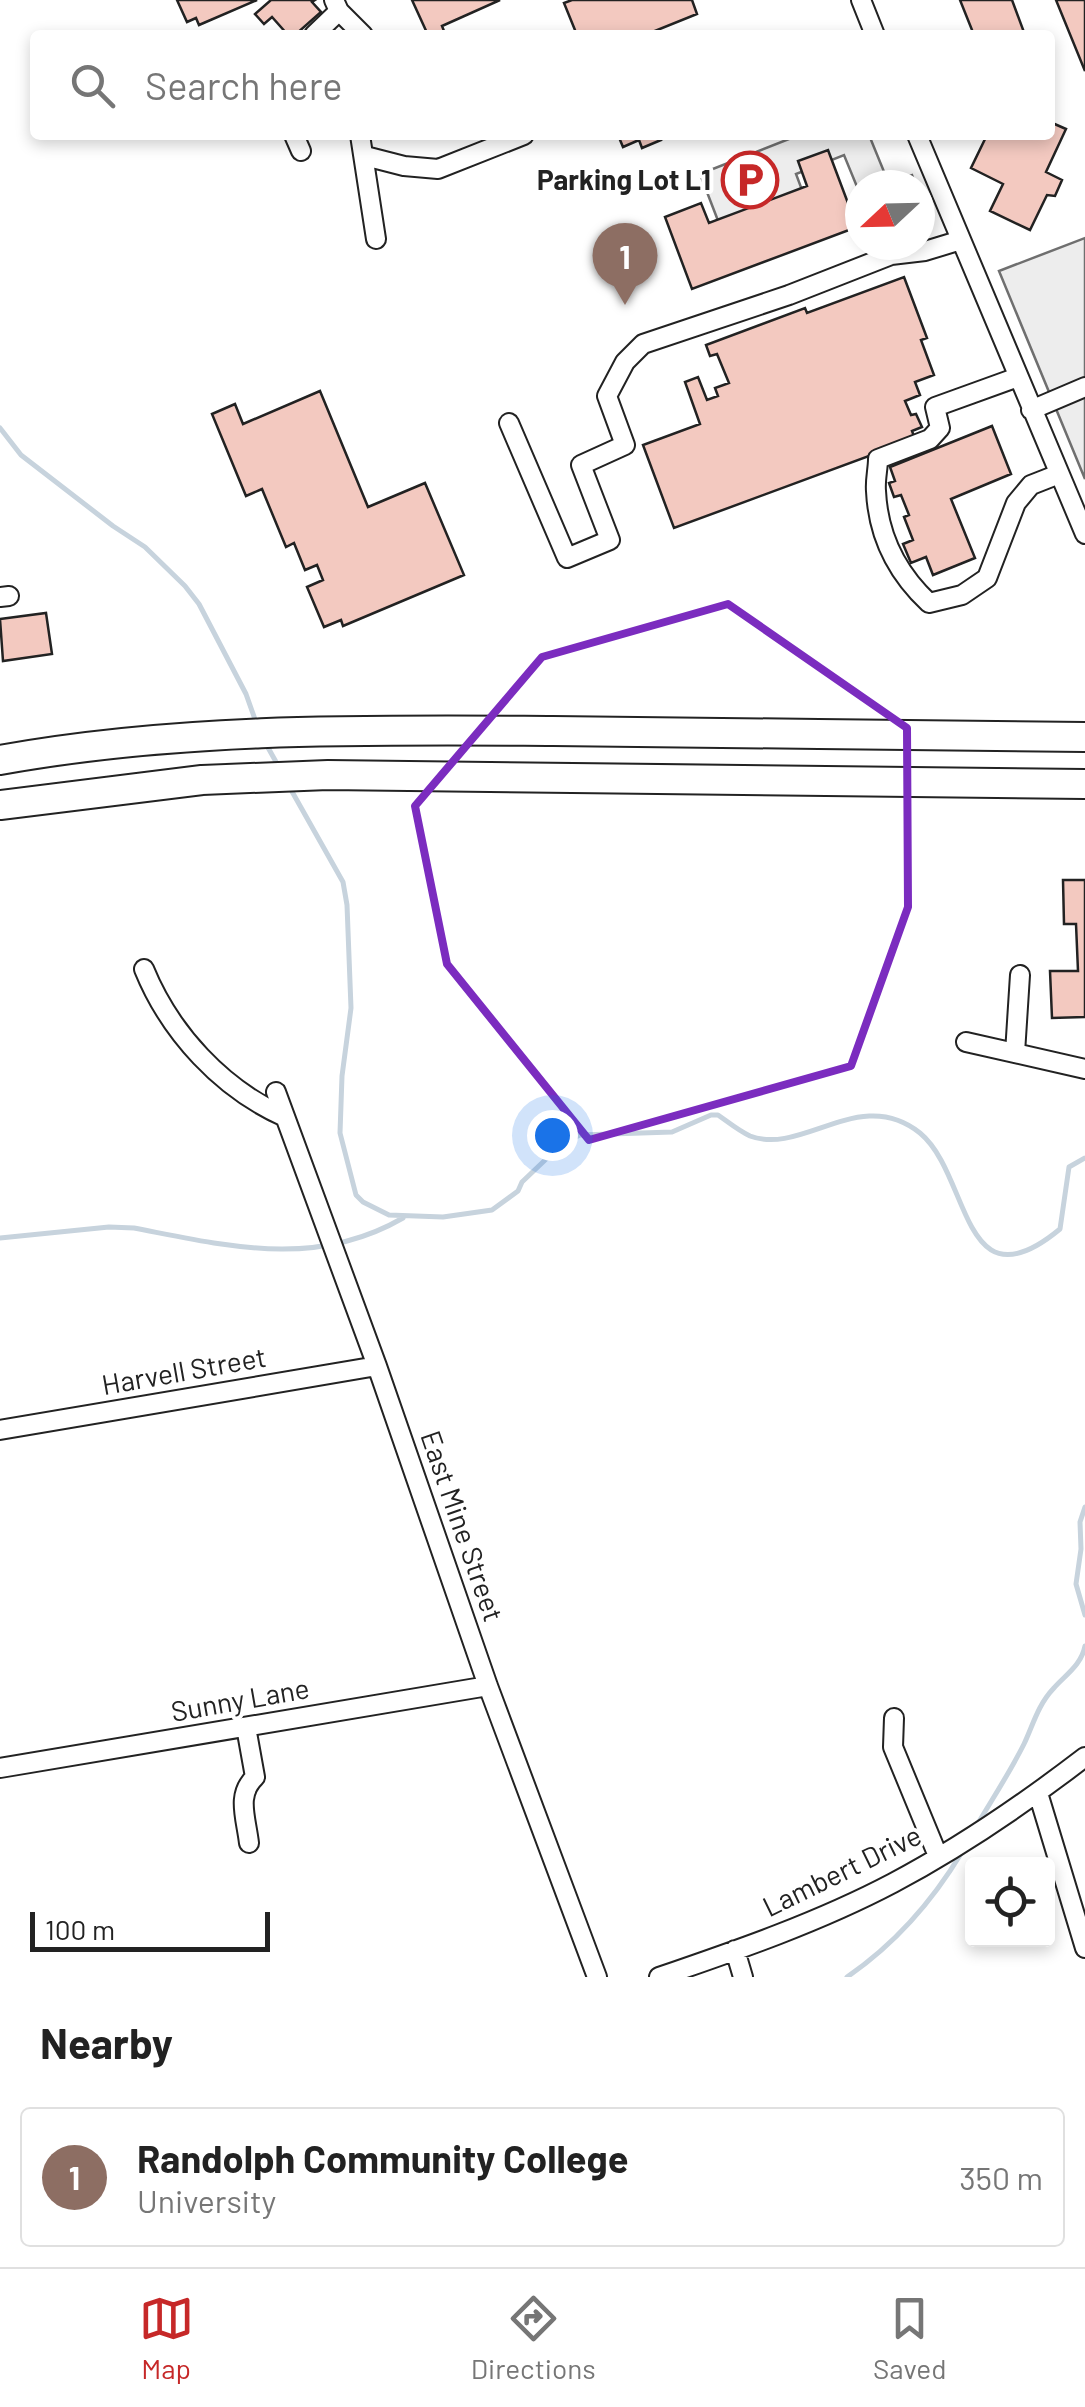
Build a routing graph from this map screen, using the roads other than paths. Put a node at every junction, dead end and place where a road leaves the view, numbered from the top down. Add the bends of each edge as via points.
1 (861, 0) edge
2 (337, 6) edge
3 (318, 30) edge
4 (359, 30) edge
5 (873, 30) edge
6 (361, 140) edge
7 (511, 140) edge
8 (919, 140) edge
9 (365, 156) junction
10 (376, 239) dead end
11 (961, 240) junction
12 (1018, 377) junction
13 (1085, 387) edge
14 (1031, 410) junction
15 (509, 423) dead end
16 (1059, 474) junction
17 (1085, 534) edge
18 (1085, 737) edge
19 (0, 760) edge
20 (1085, 784) edge
21 (0, 805) edge
22 (144, 969) dead end
23 (1020, 975) dead end
24 (966, 1042) dead end
25 (1015, 1053) junction
26 (1085, 1068) edge
27 (276, 1092) dead end
28 (285, 1116) junction
29 (377, 1366) junction
30 (0, 1430) edge
31 (488, 1686) junction
32 (894, 1718) dead end
33 (246, 1727) junction
34 (1085, 1757) edge
35 (0, 1768) edge
36 (1038, 1793) junction
37 (248, 1843) dead end
38 (938, 1856) junction
39 (1085, 1948) edge
40 (735, 1950) junction
41 (597, 1977) edge
42 (659, 1977) edge
43 (743, 1977) edge

1 - 5 street
2 - 3 street
2 - 4 street
6 - 9 street
7 - 9 street via 438,168
8 - 11 street
9 - 10 street
11 - 12 street
11 - 15 street via 892,255 643,344 607,396 625,445 581,465 610,540 567,558
12 - 14 street
12 - 16 street via 935,408 940,428 930,438 878,459 881,530 899,569 930,603 962,594 987,578 1016,503 1031,485
13 - 14 street
14 - 16 street
16 - 17 street
18 - 19 highway via 203,734
20 - 21 highway via 328,775 202,780
22 - 28 street via 167,1016 208,1064 253,1103
23 - 25 street
24 - 25 street
25 - 26 street
27 - 28 street, East Mine Street
28 - 29 street, East Mine Street
29 - 30 street, Harvell Street
29 - 31 street, East Mine Street
31 - 33 street, Sunny Lane
31 - 41 street, East Mine Street
32 - 38 street via 896,1758
33 - 35 street, Sunny Lane
33 - 37 street via 255,1777 243,1794
34 - 36 street, Lambert Drive
36 - 38 street, Lambert Drive
36 - 39 street
38 - 40 street, Lambert Drive via 892,1884
40 - 42 street, Lambert Drive
40 - 43 street

